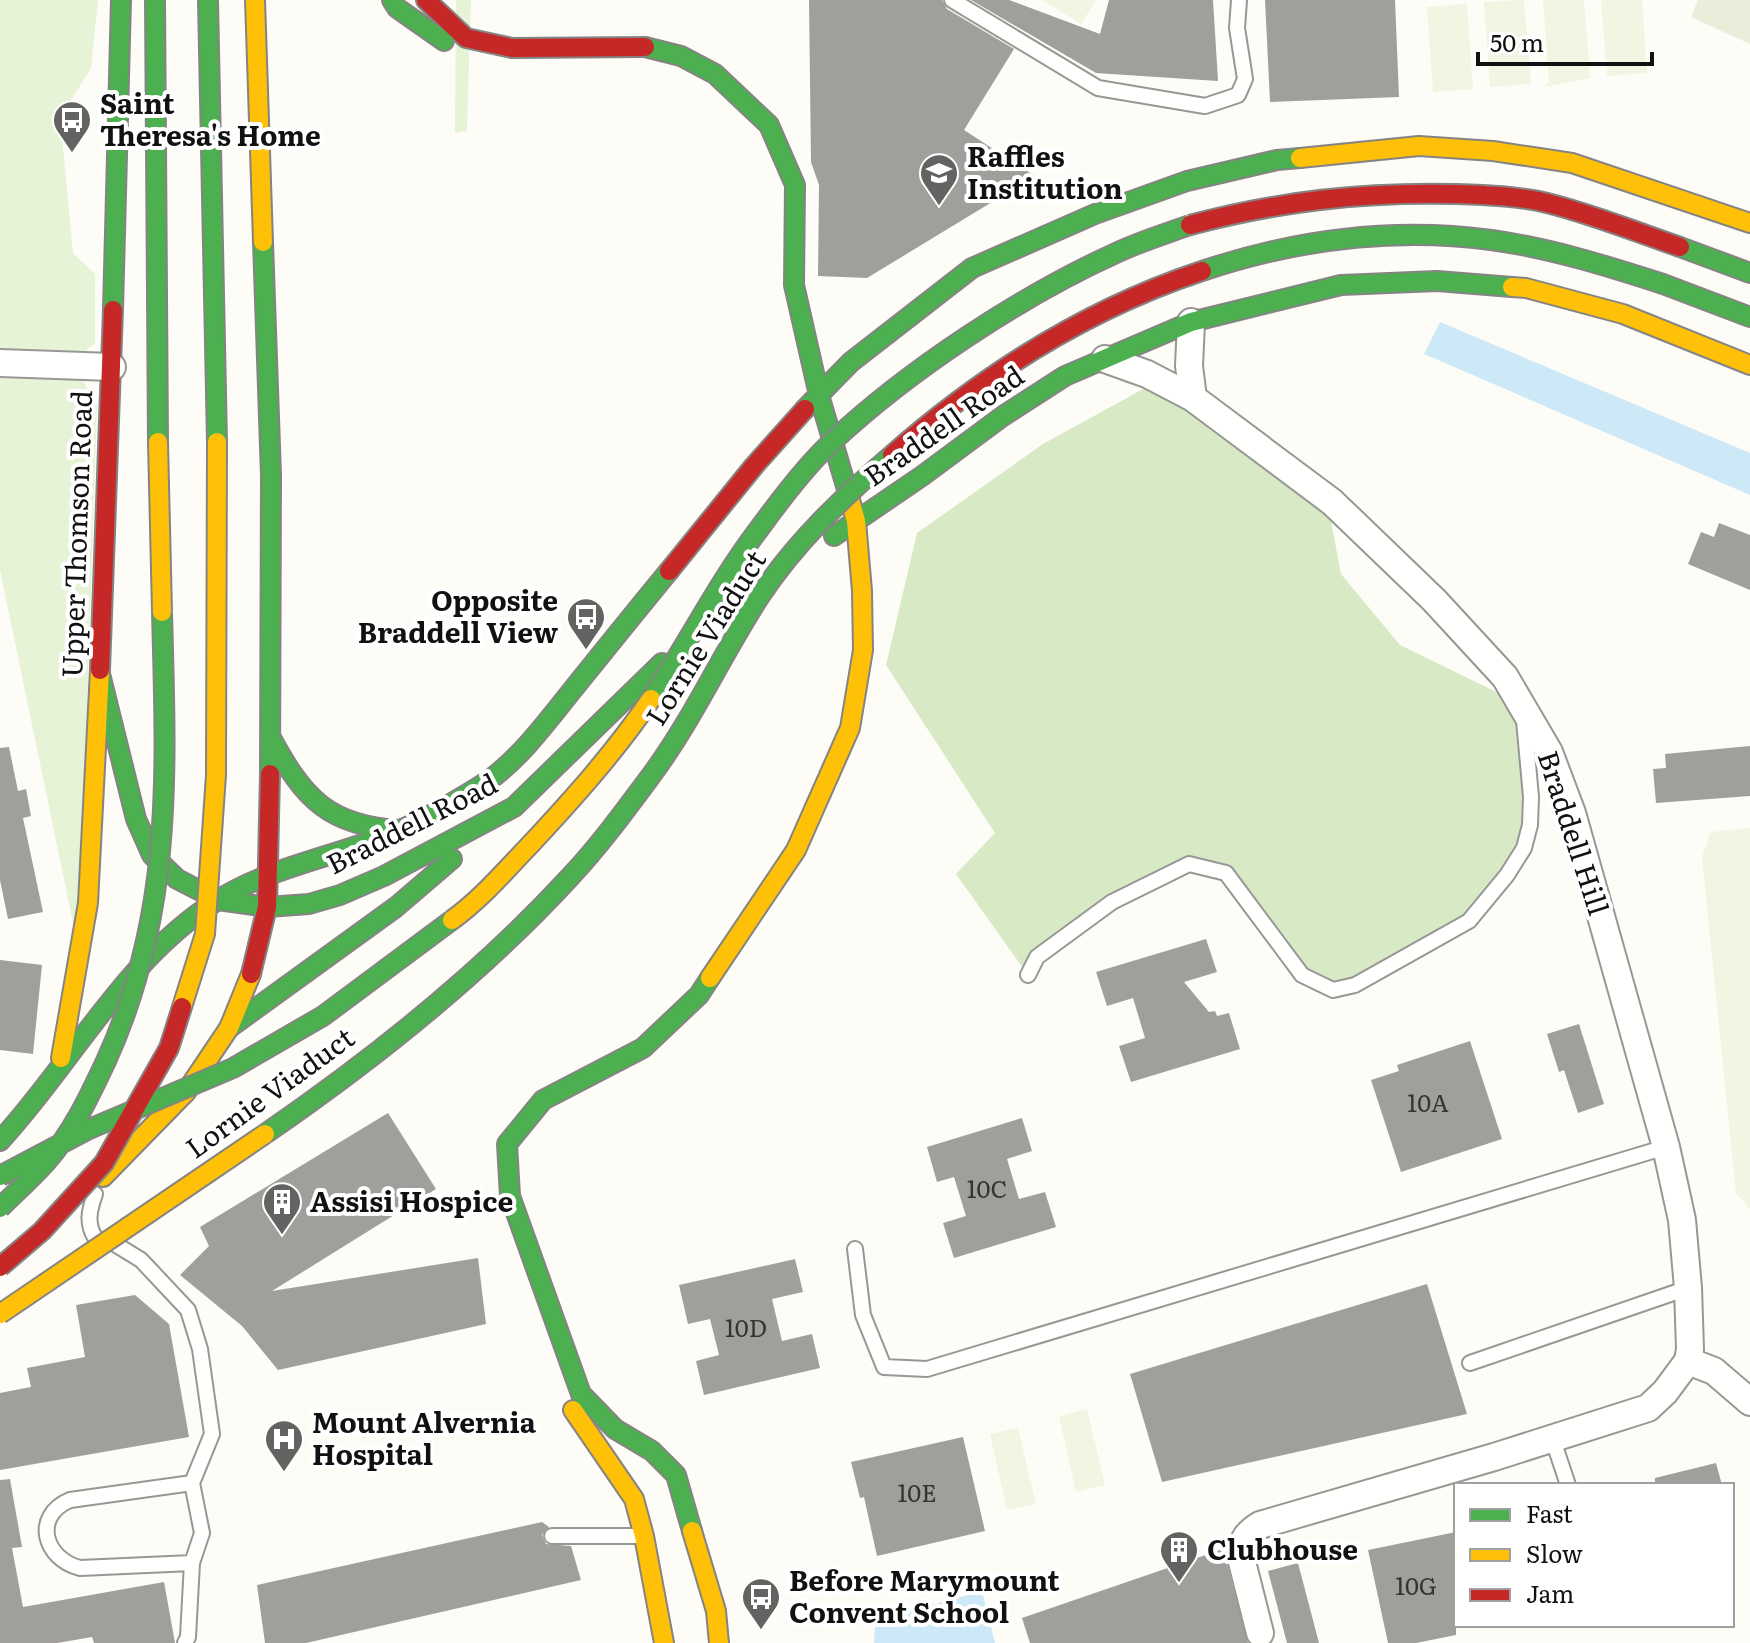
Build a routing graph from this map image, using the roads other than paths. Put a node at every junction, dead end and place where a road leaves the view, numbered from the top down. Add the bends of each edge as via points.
1 (121, 0) edge
2 (155, 0) edge
3 (208, 0) edge
4 (255, 0) edge
5 (392, 0) edge
6 (426, 0) edge
7 (952, 0) edge
8 (1239, 0) edge
9 (487, 62) dead end
10 (706, 91) dead end
11 (736, 118) dead end
12 (760, 151) dead end
13 (770, 176) dead end
14 (775, 216) dead end
15 (1750, 223) edge
16 (1750, 273) edge
17 (776, 293) dead end
18 (1750, 317) edge
19 (1191, 322) junction
20 (1105, 359) junction
21 (0, 363) edge
22 (1750, 365) edge
23 (112, 367) junction
24 (819, 395) junction
25 (1193, 398) junction
26 (802, 422) junction
27 (856, 521) junction
28 (838, 534) junction
29 (839, 558) dead end
30 (100, 674) junction
31 (1522, 703) junction
32 (271, 738) junction
33 (514, 807) junction
34 (400, 830) junction
35 (268, 875) junction
36 (218, 900) junction
37 (267, 907) junction
38 (1028, 975) dead end
39 (229, 1028) junction
40 (59, 1067) junction
41 (494, 1135) dead end
42 (0, 1141) edge
43 (1666, 1147) junction
44 (0, 1176) edge
45 (101, 1178) junction
46 (0, 1208) edge
47 (96, 1239) junction
48 (855, 1249) dead end
49 (0, 1253) edge
50 (0, 1267) edge
51 (1688, 1288) junction
52 (0, 1297) edge
53 (0, 1314) edge
54 (1688, 1361) junction
55 (1470, 1363) dead end
56 (1750, 1402) edge
57 (1552, 1437) junction
58 (192, 1483) junction
59 (1567, 1483) edge
60 (552, 1536) dead end
61 (644, 1536) junction
62 (192, 1563) junction
63 (1260, 1633) dead end
64 (185, 1643) edge
65 (664, 1643) edge
66 (719, 1643) edge

1 - 23 main road, Upper Thomson Road
2 - 46 main road, bridge via 166,777 162,851 149,937 125,1019 88,1100 49,1159
3 - 50 main road, bridge via 217,442 216,775 205,934 169,1048 104,1163 42,1231
4 - 32 main road via 271,476
5 - 9 main road via 463,53
6 - 24 main road via 466,38 512,48 644,47 681,56 715,74 769,125 795,185 794,285
7 - 8 lane via 1098,88 1205,106 1238,95 1245,79 1237,28
10 - 11 main road
12 - 13 main road
14 - 17 main road
15 - 24 main road, Braddell Road via 1572,163 1493,151 1419,146 1277,160 1187,181 1121,204 972,268 851,362
16 - 44 main road, Lornie Viaduct, bridge via 1545,202 1398,193 1321,198 1191,225 1117,252 1047,288 974,333 831,442 723,578 634,724 567,806 475,903 323,1016 246,1061 87,1130
18 - 53 main road, Lornie Viaduct, bridge via 1575,256 1470,237 1398,235 1325,241 1206,267 1133,294 1067,328 934,417 870,472 803,541 739,630 642,790 571,877 502,945 409,1027 289,1118
19 - 20 main road, Braddell Road
19 - 22 main road, Braddell Road via 1341,285 1437,281 1526,288 1609,310
19 - 25 street
20 - 25 street, Braddell Hill
20 - 27 main road, Braddell Road via 1065,376 1003,416
21 - 23 street
23 - 30 main road, Upper Thomson Road
24 - 26 main road, Braddell Road
24 - 27 main road
25 - 31 street, Braddell Hill via 1332,502 1454,621
26 - 28 main road
26 - 34 main road, Braddell Road via 754,466 533,739 489,780
27 - 28 main road, Braddell Road
27 - 66 main road via 863,650 850,728 796,850 699,995 643,1048 543,1100 507,1144 510,1196 581,1394 615,1429 652,1451 676,1475 716,1611
28 - 29 main road
28 - 33 main road, Braddell Road via 661,663
30 - 36 main road, Braddell Road via 132,805 152,855 177,879
30 - 40 main road, Upper Thomson Road via 88,903
31 - 38 lane via 1531,797 1524,848 1469,921 1355,985 1333,990 1302,975 1226,873 1189,864 1112,902 1037,957
31 - 43 street, Braddell Hill via 1549,752 1572,813
32 - 34 main road via 287,769 320,805 355,825
32 - 35 main road
33 - 37 main road, Braddell Road via 340,895
33 - 39 main road via 396,907
34 - 35 main road, Braddell Road
35 - 36 main road, Braddell Road
35 - 37 main road
36 - 37 main road, Braddell Road
36 - 40 main road, Braddell Road via 128,979
37 - 39 main road via 251,974
39 - 45 main road via 186,1092
40 - 42 main road, Braddell Road
41 - 61 main road via 490,1147 495,1199 567,1400 634,1499
43 - 48 lane via 927,1369 884,1367 863,1315
43 - 51 street, Braddell Hill via 1682,1220
45 - 47 lane via 89,1219
45 - 49 main road
47 - 52 lane
47 - 58 lane via 128,1250 188,1310 200,1349 212,1434
51 - 54 street, Braddell Hill
51 - 55 lane
54 - 56 street via 1714,1371
54 - 57 street via 1648,1408
57 - 59 lane
57 - 63 street via 1250,1531 1240,1554
58 - 62 lane via 202,1533
58 - 62 lane via 70,1500 52,1514 48,1540 66,1565 80,1568
60 - 61 lane
61 - 65 main road
62 - 64 lane

